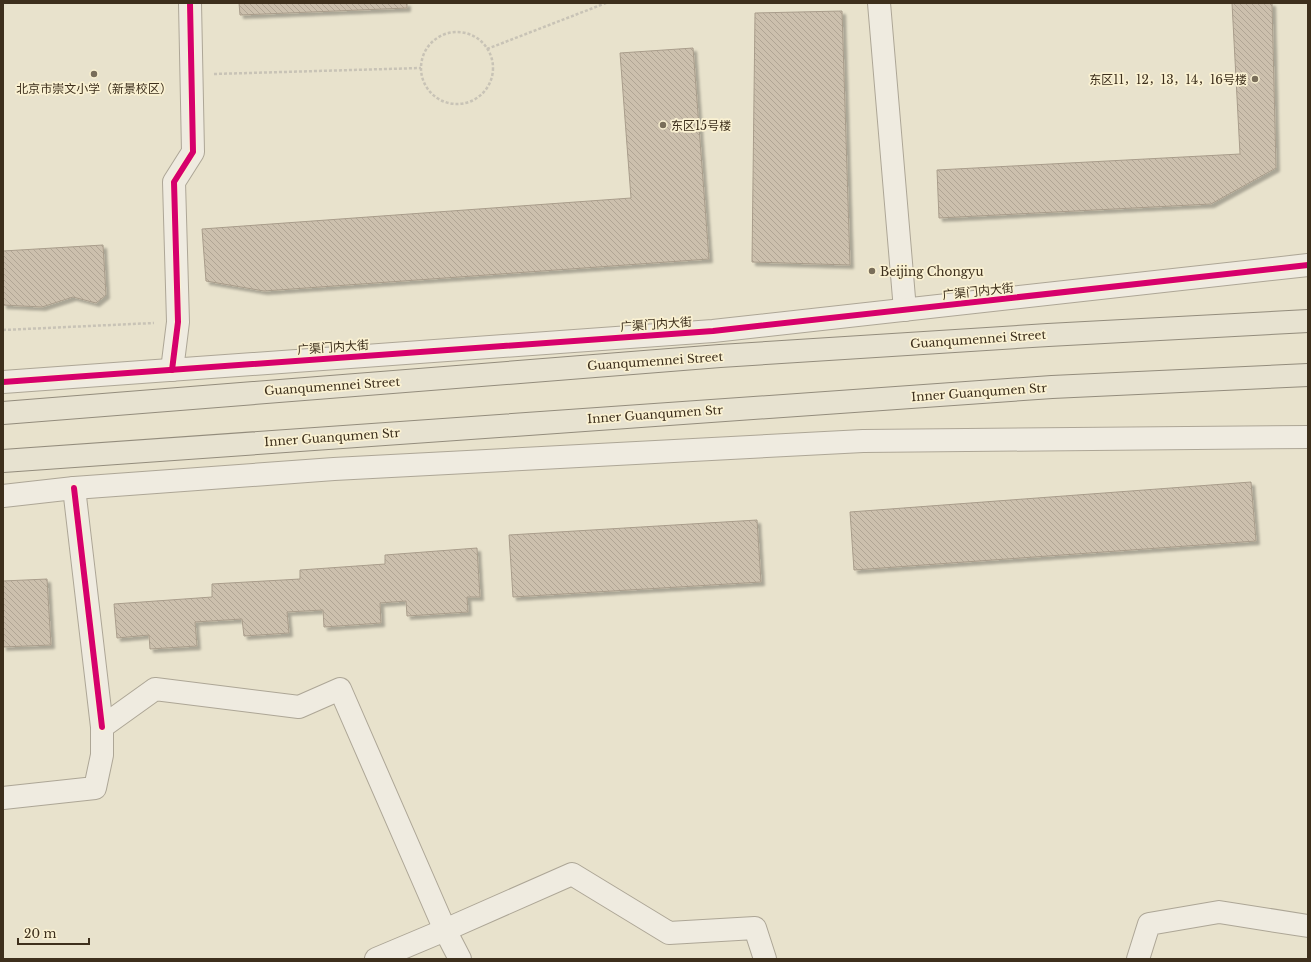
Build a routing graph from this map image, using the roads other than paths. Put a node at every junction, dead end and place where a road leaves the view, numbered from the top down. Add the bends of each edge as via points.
1 (190, 3) edge
2 (878, 3) edge
3 (1308, 265) edge
4 (905, 310) junction
5 (1308, 321) edge
6 (172, 370) junction
7 (1308, 375) edge
8 (3, 382) edge
9 (3, 412) edge
10 (1308, 437) edge
11 (3, 461) edge
12 (74, 488) junction
13 (3, 496) edge
14 (102, 728) junction
15 (3, 798) edge
16 (1308, 926) edge
17 (445, 930) junction
18 (376, 959) edge
19 (460, 959) edge
20 (765, 959) edge
21 (1138, 959) edge

1 - 6 street via 193,152 174,182 178,322
2 - 4 street
3 - 4 street, 广渠门内大街
4 - 6 street, 广渠门内大街 via 713,331
5 - 9 main road, Guanqumennei Street via 728,356
6 - 8 street, 广渠门内大街
7 - 11 main road, Inner Guanqumen Str via 1052,386
10 - 12 street via 863,441 334,469
12 - 13 street
12 - 14 street
14 - 15 street via 102,755 95,788
14 - 17 street via 155,690 299,707 340,689
16 - 21 street via 1219,912 1149,924
17 - 18 street
17 - 19 street
17 - 20 street via 572,874 669,933 755,928

